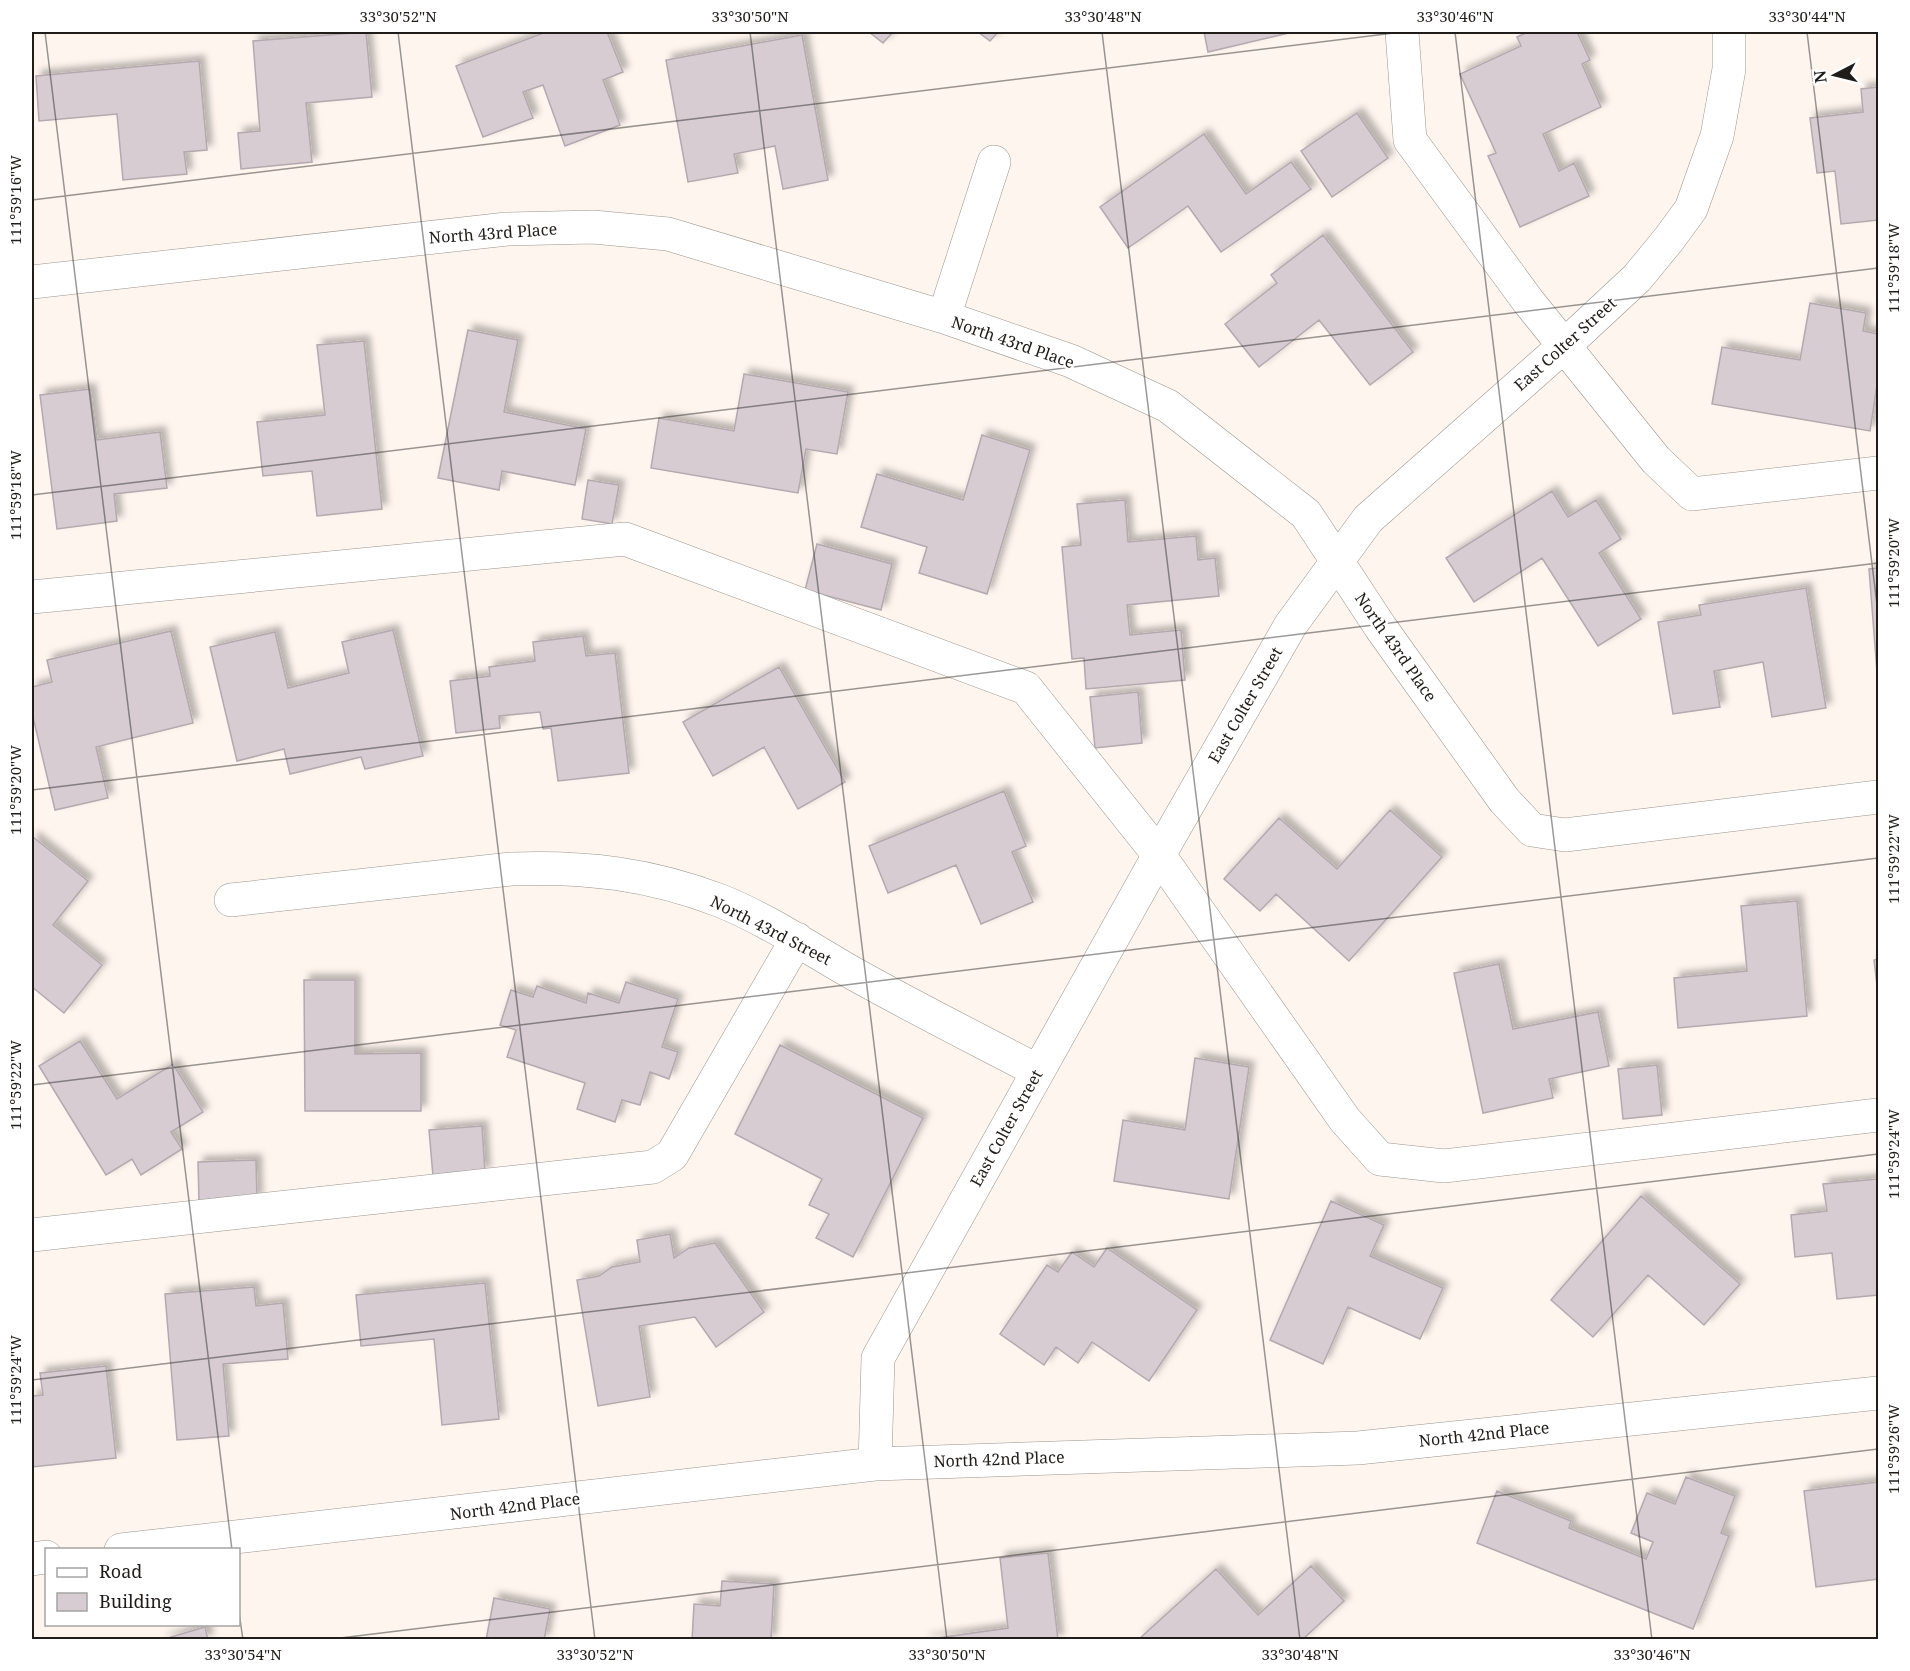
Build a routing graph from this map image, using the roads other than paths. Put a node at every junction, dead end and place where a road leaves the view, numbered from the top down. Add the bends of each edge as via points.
1 (1402, 32) edge
2 (1729, 32) edge
3 (994, 162) dead end
4 (32, 282) edge
5 (944, 317) junction
6 (1565, 345) junction
7 (1878, 473) edge
8 (1338, 563) junction
9 (32, 597) edge
10 (1878, 796) edge
11 (1159, 855) junction
12 (231, 900) dead end
13 (797, 939) junction
14 (1038, 1071) junction
15 (1878, 1115) edge
16 (32, 1235) edge
17 (1878, 1393) edge
18 (875, 1464) junction
19 (139, 1548) edge

1 - 6 street via 1410,140
2 - 6 street, East Colter Street via 1729,69 1717,136 1691,208 1637,278
3 - 5 street, North 43rd Place
4 - 5 street, North 43rd Place via 507,229 592,227 668,234
5 - 8 street, North 43rd Place via 1071,361 1168,406 1306,514
6 - 7 street via 1656,460 1692,494
6 - 8 street, East Colter Street via 1368,519
8 - 10 street, North 43rd Place via 1504,800 1532,830 1565,835
8 - 11 street, East Colter Street via 1290,626
9 - 11 street via 625,539 1026,688
11 - 14 street, East Colter Street
11 - 15 street via 1345,1120 1380,1159 1444,1166
12 - 13 street, North 43rd Street via 555,867 614,872 669,884 722,902
13 - 14 street, North 43rd Street
13 - 16 street via 672,1155 653,1167
14 - 18 street, East Colter Street via 878,1358
17 - 18 street, North 42nd Place via 1358,1448
18 - 19 street, North 42nd Place

